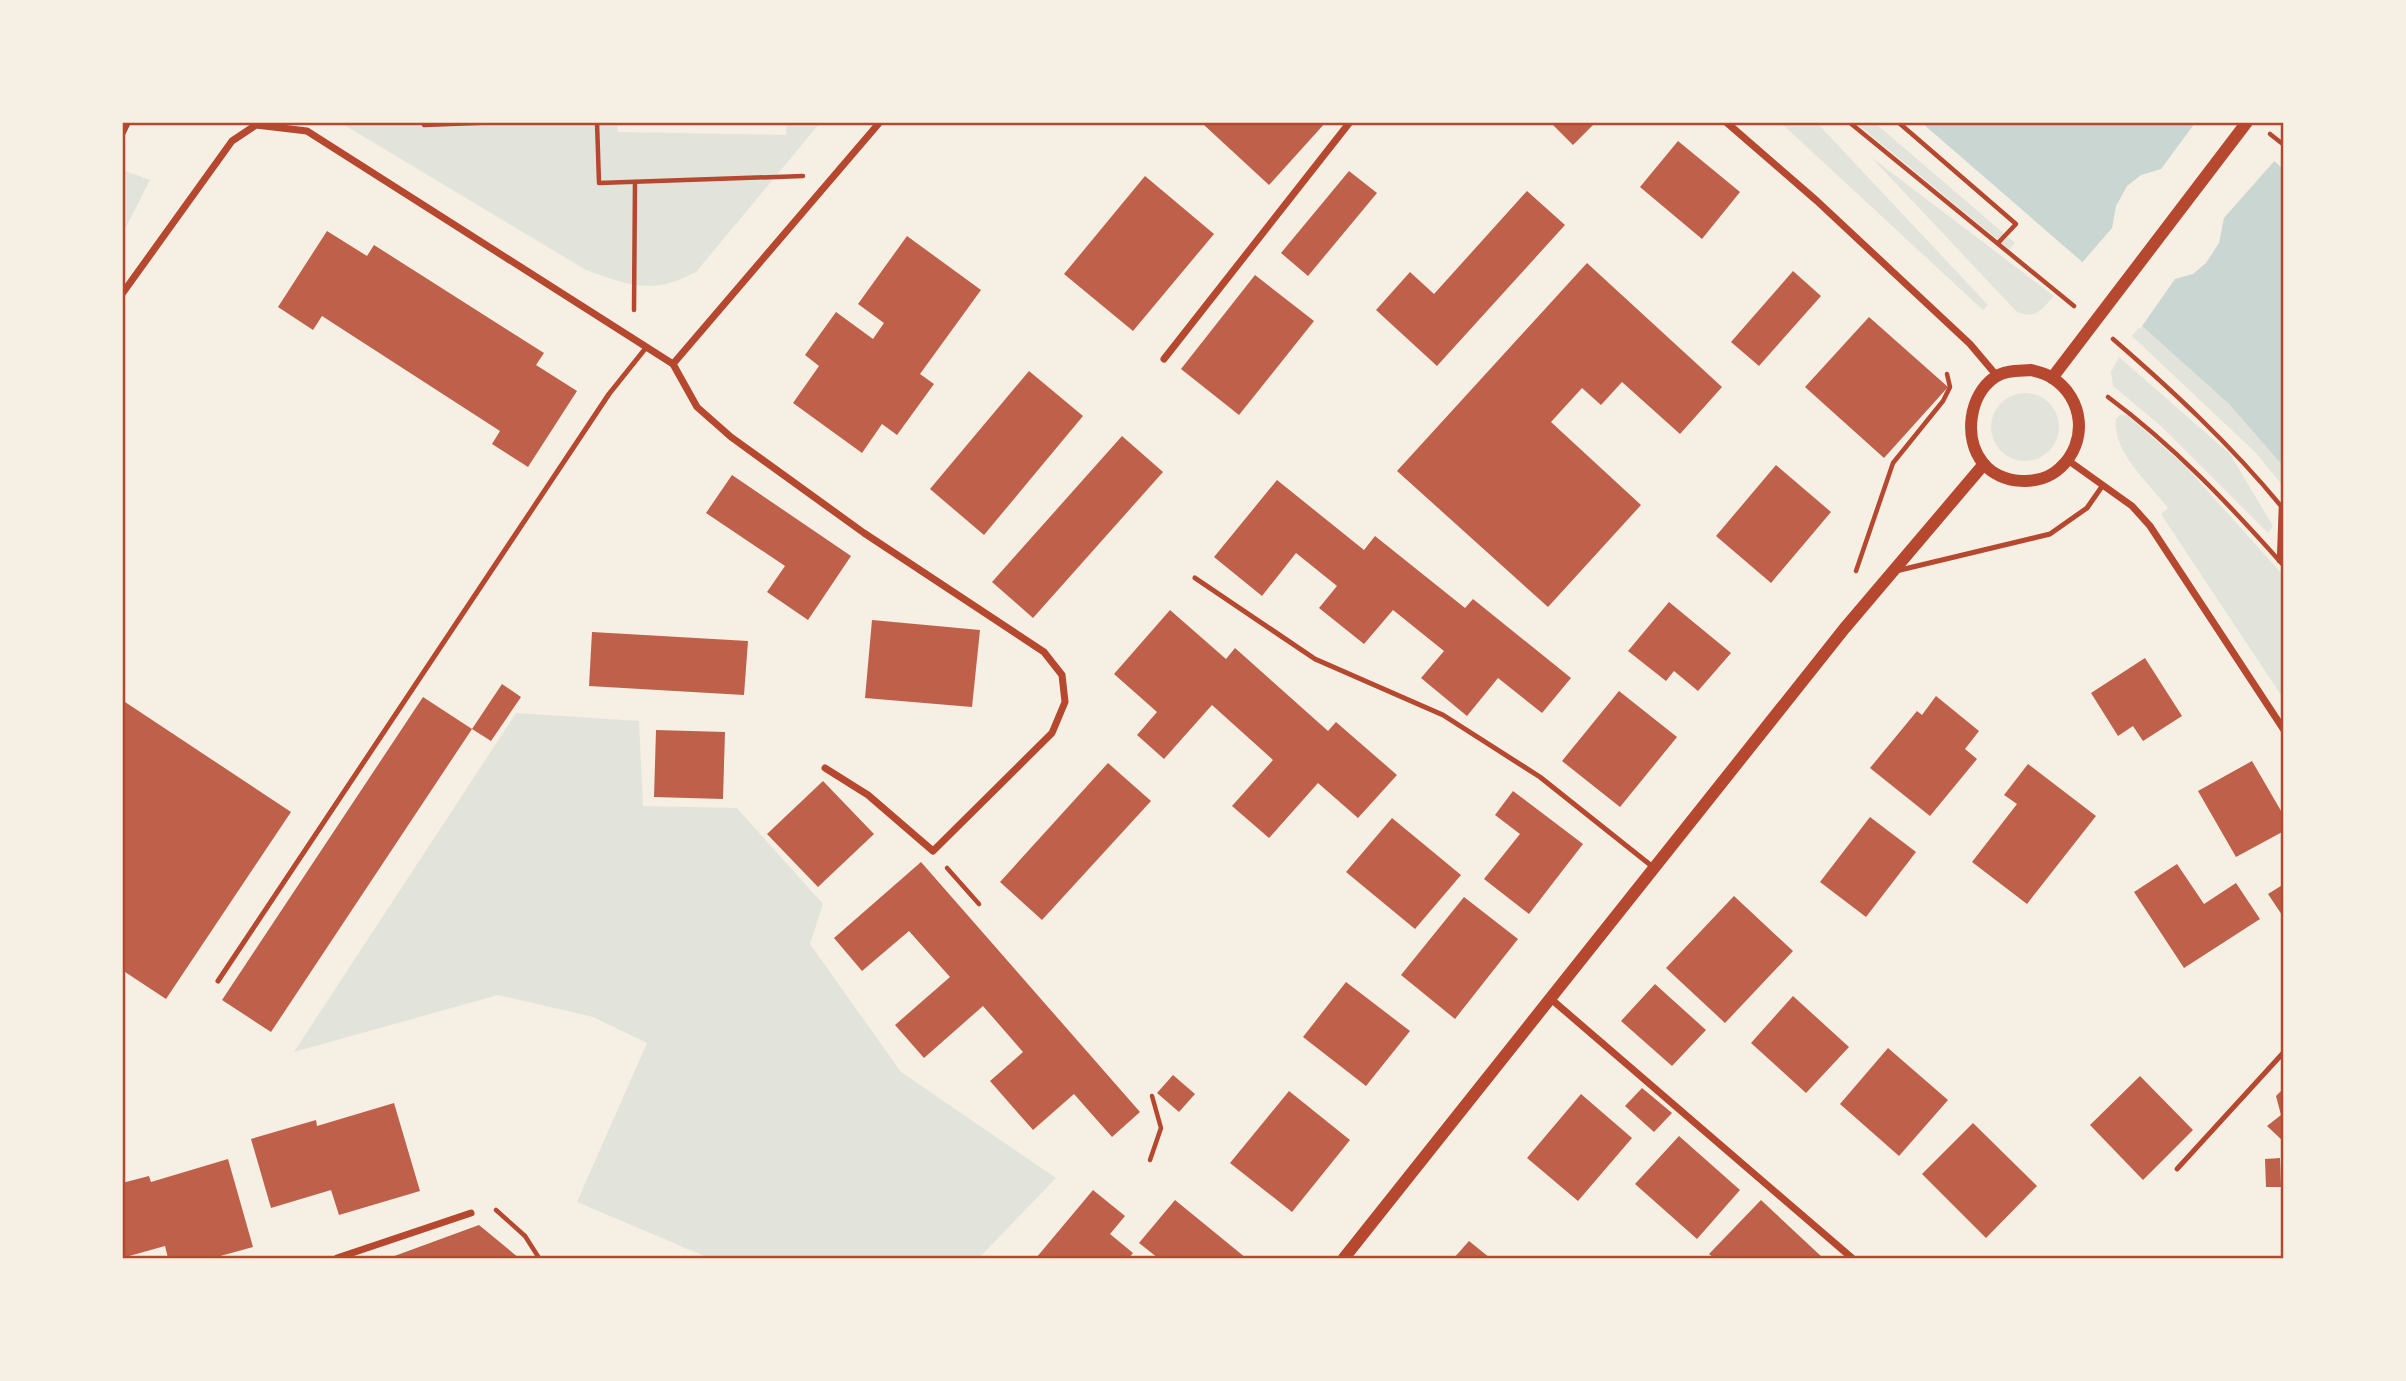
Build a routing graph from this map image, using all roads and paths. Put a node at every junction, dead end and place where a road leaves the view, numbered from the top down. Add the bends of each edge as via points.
1 (129, 122) edge
2 (425, 122) edge
3 (502, 122) edge
4 (597, 122) edge
5 (880, 122) edge
6 (1350, 122) edge
7 (1726, 122) edge
8 (1849, 122) edge
9 (1898, 122) edge
10 (2247, 122) edge
11 (123, 134) edge
12 (835, 175) junction
13 (635, 182) junction
14 (1998, 243) junction
15 (2051, 285) dead end
16 (122, 294) edge
17 (625, 336) junction
18 (645, 349) junction
19 (2131, 355) dead end
20 (1164, 359) dead end
21 (673, 364) junction
22 (1947, 374) dead end
23 (1997, 376) junction
24 (2052, 377) junction
25 (2108, 397) dead end
26 (2069, 461) junction
27 (1984, 464) junction
28 (2103, 485) junction
29 (2279, 561) junction
30 (2284, 566) edge
31 (1893, 572) junction
32 (1855, 576) dead end
33 (1195, 578) dead end
34 (2284, 730) edge
35 (825, 768) dead end
36 (933, 851) junction
37 (1653, 867) junction
38 (979, 904) dead end
39 (218, 981) dead end
40 (1551, 999) junction
41 (2284, 1052) edge
42 (1152, 1096) dead end
43 (1150, 1160) dead end
44 (2177, 1169) dead end
45 (497, 1210) dead end
46 (471, 1213) dead end
47 (337, 1258) edge
48 (540, 1258) edge
49 (1344, 1258) edge
50 (1852, 1258) edge

1 - 11 path
2 - 3 path
4 - 13 path via 599,183
5 - 12 street
6 - 20 street
7 - 23 street via 1930,306
8 - 14 path
9 - 14 path via 2016,224
10 - 24 street
12 - 13 path
12 - 21 street
13 - 17 path via 636,304
14 - 15 path
16 - 17 street via 232,141 256,125 307,131
17 - 18 street
18 - 21 street
18 - 39 lane via 609,394
19 - 29 path via 2247,464 2281,506
21 - 36 street via 697,407 732,437 864,533 1044,652 1062,676 1065,702 1052,733
22 - 32 path via 1950,387 1943,401 1893,463
23 - 24 street via 2031,370
23 - 27 street via 1984,387 1971,417 1972,437
24 - 26 street via 2069,394 2077,411 2079,443
25 - 29 path via 2204,477
26 - 27 street via 2054,474 2032,481 2013,480
26 - 28 street
27 - 31 street
28 - 31 lane via 2087,508 2050,534
28 - 34 street via 2150,526
29 - 30 path
31 - 37 street
33 - 37 lane via 1315,659 1454,722 1541,777
35 - 36 street via 868,795
36 - 38 path
37 - 40 street
40 - 49 street
40 - 50 street
41 - 44 lane
42 - 43 path via 1161,1128
45 - 48 path via 525,1236
46 - 47 street

